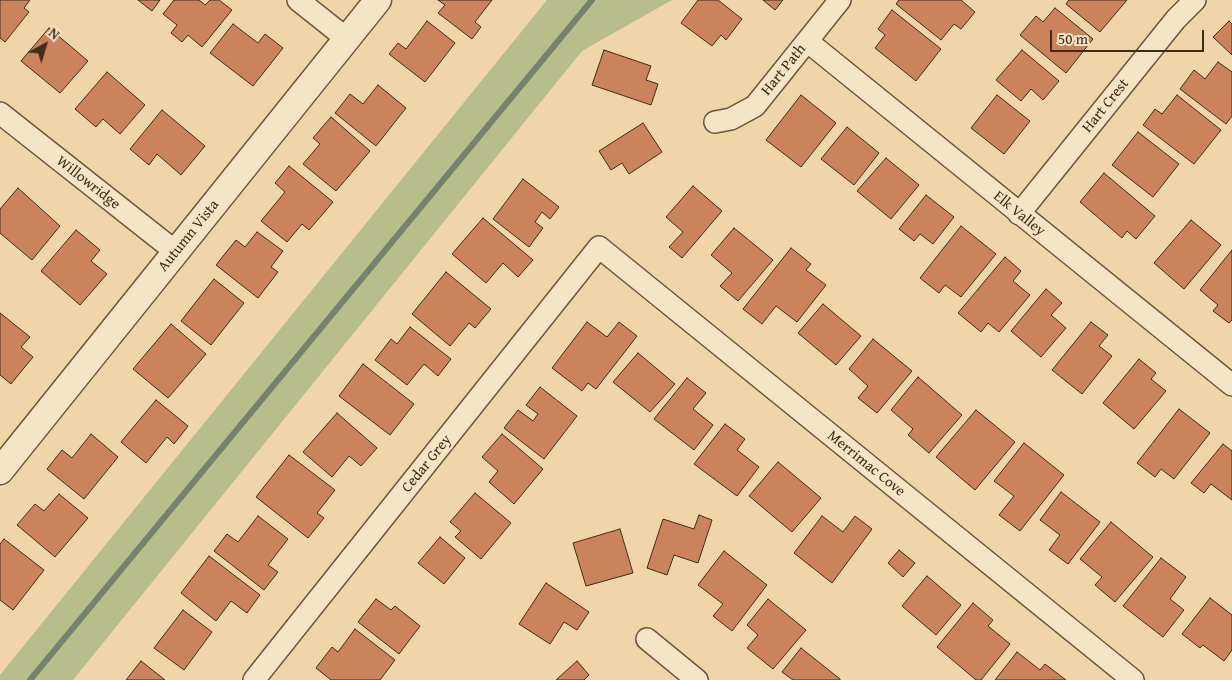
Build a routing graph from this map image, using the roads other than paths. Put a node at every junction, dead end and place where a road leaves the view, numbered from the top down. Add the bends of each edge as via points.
1 (298, 0) edge
2 (378, 0) edge
3 (840, 0) edge
4 (1196, 0) edge
5 (347, 39) junction
6 (807, 41) junction
7 (0, 113) edge
8 (715, 122) dead end
9 (1019, 214) junction
10 (599, 247) joint
11 (176, 252) junction
12 (1232, 385) edge
13 (1, 467) edge
14 (647, 639) dead end
15 (254, 680) edge
16 (698, 680) edge
17 (1133, 680) edge

1 - 5 street
2 - 5 street, Autumn Vista
3 - 6 street, Hart Path
4 - 9 street, Hart Crest via 1176,19
5 - 11 street, Autumn Vista
6 - 8 street, Hart Path via 755,106 731,119
6 - 9 street, Elk Valley
7 - 11 street, Willowridge
9 - 12 street, Elk Valley
10 - 15 street, Cedar Grey
10 - 17 street, Merrimac Cove
11 - 13 street, Autumn Vista
14 - 16 street

